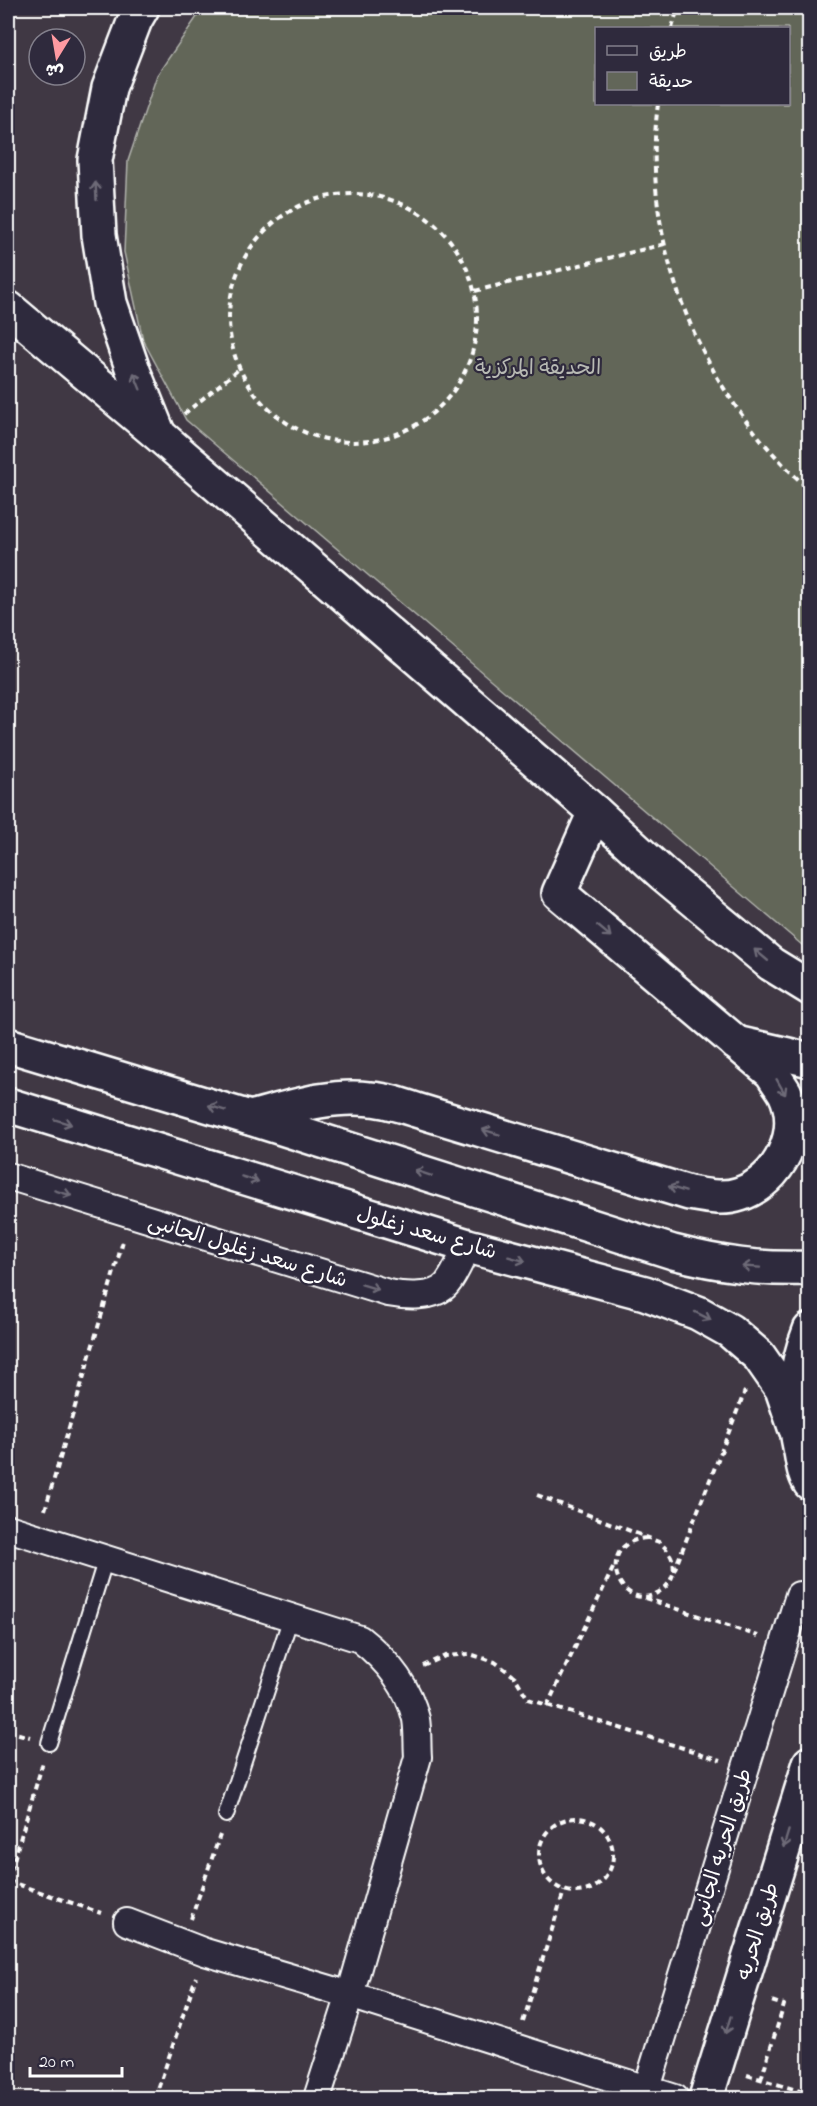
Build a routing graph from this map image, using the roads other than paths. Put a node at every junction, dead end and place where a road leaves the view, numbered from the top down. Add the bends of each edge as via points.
1 (142, 8) edge
2 (8, 308) edge
3 (159, 435) junction
4 (595, 812) junction
5 (810, 988) edge
6 (736, 1043) junction
7 (8, 1046) edge
8 (810, 1060) edge
9 (8, 1105) edge
10 (250, 1118) junction
11 (8, 1176) edge
12 (468, 1246) junction
13 (673, 1252) junction
14 (810, 1268) edge
15 (664, 1299) junction
16 (810, 1330) edge
17 (795, 1427) junction
18 (810, 1483) edge
19 (8, 1528) edge
20 (106, 1558) junction
21 (799, 1595) dead end
22 (291, 1617) junction
23 (49, 1743) road end
24 (810, 1763) edge
25 (226, 1815) road end
26 (127, 1922) road end
27 (350, 1995) junction
28 (645, 2094) edge
29 (317, 2098) edge
30 (675, 2098) edge
31 (706, 2098) edge

3 -> 1 street via 110,303 99,235 95,159 109,88
2 - 3 street
3 - 4 street
5 -> 4 street via 771,964
4 -> 6 street via 559,893
6 - 8 street
6 -> 10 street via 772,1073 786,1094 791,1119 789,1143 778,1166 761,1184 739,1195 714,1198 689,1193 370,1099 324,1100
10 -> 7 street
9 -> 12 street, شارع سعد زغلول
13 -> 10 street
11 -> 12 street, شارع سعد زغلول الجانبى via 407,1296 427,1294 446,1286
12 -> 15 street, شارع سعد زغلول
14 -> 13 street via 743,1267
13 - 15 street
15 -> 17 street, شارع سعد زغلول via 730,1330 759,1356 782,1389
16 - 17 street via 800,1355 794,1391
17 - 18 street
19 - 20 street
20 - 22 street
20 - 23 lane
21 - 28 street, طريق الحريه الجانبى
22 - 25 lane
22 - 27 street via 360,1639 381,1655 404,1686 416,1720 418,1757
24 -> 31 street, طريق الحريه
26 - 27 street
27 - 28 street
27 - 29 street
28 - 30 street

